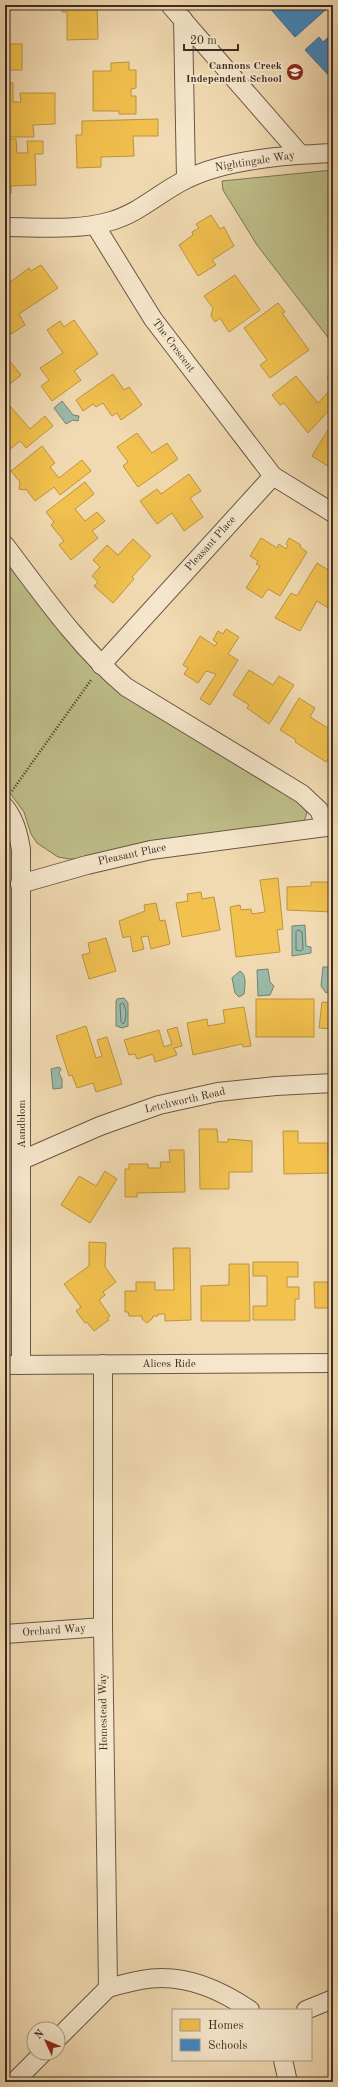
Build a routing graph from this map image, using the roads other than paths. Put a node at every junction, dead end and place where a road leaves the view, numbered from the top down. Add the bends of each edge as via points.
1 (170, 5) edge
2 (183, 19) junction
3 (333, 153) edge
4 (300, 154) junction
5 (186, 179) junction
6 (95, 225) junction
7 (5, 227) edge
8 (272, 476) junction
9 (333, 513) edge
10 (5, 545) edge
11 (101, 665) junction
12 (8, 800) edge
13 (330, 827) edge
14 (20, 884) junction
15 (333, 1083) edge
16 (22, 1160) junction
17 (333, 1363) edge
18 (103, 1364) junction
19 (13, 1365) edge
20 (103, 1627) junction
21 (5, 1634) edge
22 (108, 1988) junction
23 (333, 1999) edge
24 (249, 2009) edge
25 (308, 2009) edge
26 (66, 2030) edge
27 (35, 2061) edge
28 (283, 2061) edge
29 (14, 2082) edge
30 (288, 2082) edge

1 - 2 street
2 - 4 street
2 - 5 street
3 - 4 street, Nightingale Way
4 - 5 street, Nightingale Way via 222,166
5 - 6 street, Nightingale Way via 125,216
6 - 7 street
6 - 8 street, The Crescent via 153,319
8 - 9 street, The Crescent
8 - 11 street, Pleasant Place
10 - 11 street, Pleasant Place via 80,643
11 - 13 street, Pleasant Place via 126,686 302,794 319,810
12 - 14 street via 21,849
13 - 14 street, Pleasant Place via 151,850 87,864
14 - 16 street, Aandblom
15 - 16 street, Letchworth Road via 218,1092 159,1105 100,1126
16 - 19 street, Aandblom
17 - 18 street, Alices Ride
18 - 19 street, Alices Ride
18 - 20 street, Homestead Way
20 - 21 street, Orchard Way
20 - 22 street, Homestead Way
22 - 24 street via 142,1979 176,1978 204,1984 230,1996
22 - 26 street
23 - 25 street
27 - 29 street
28 - 30 street

